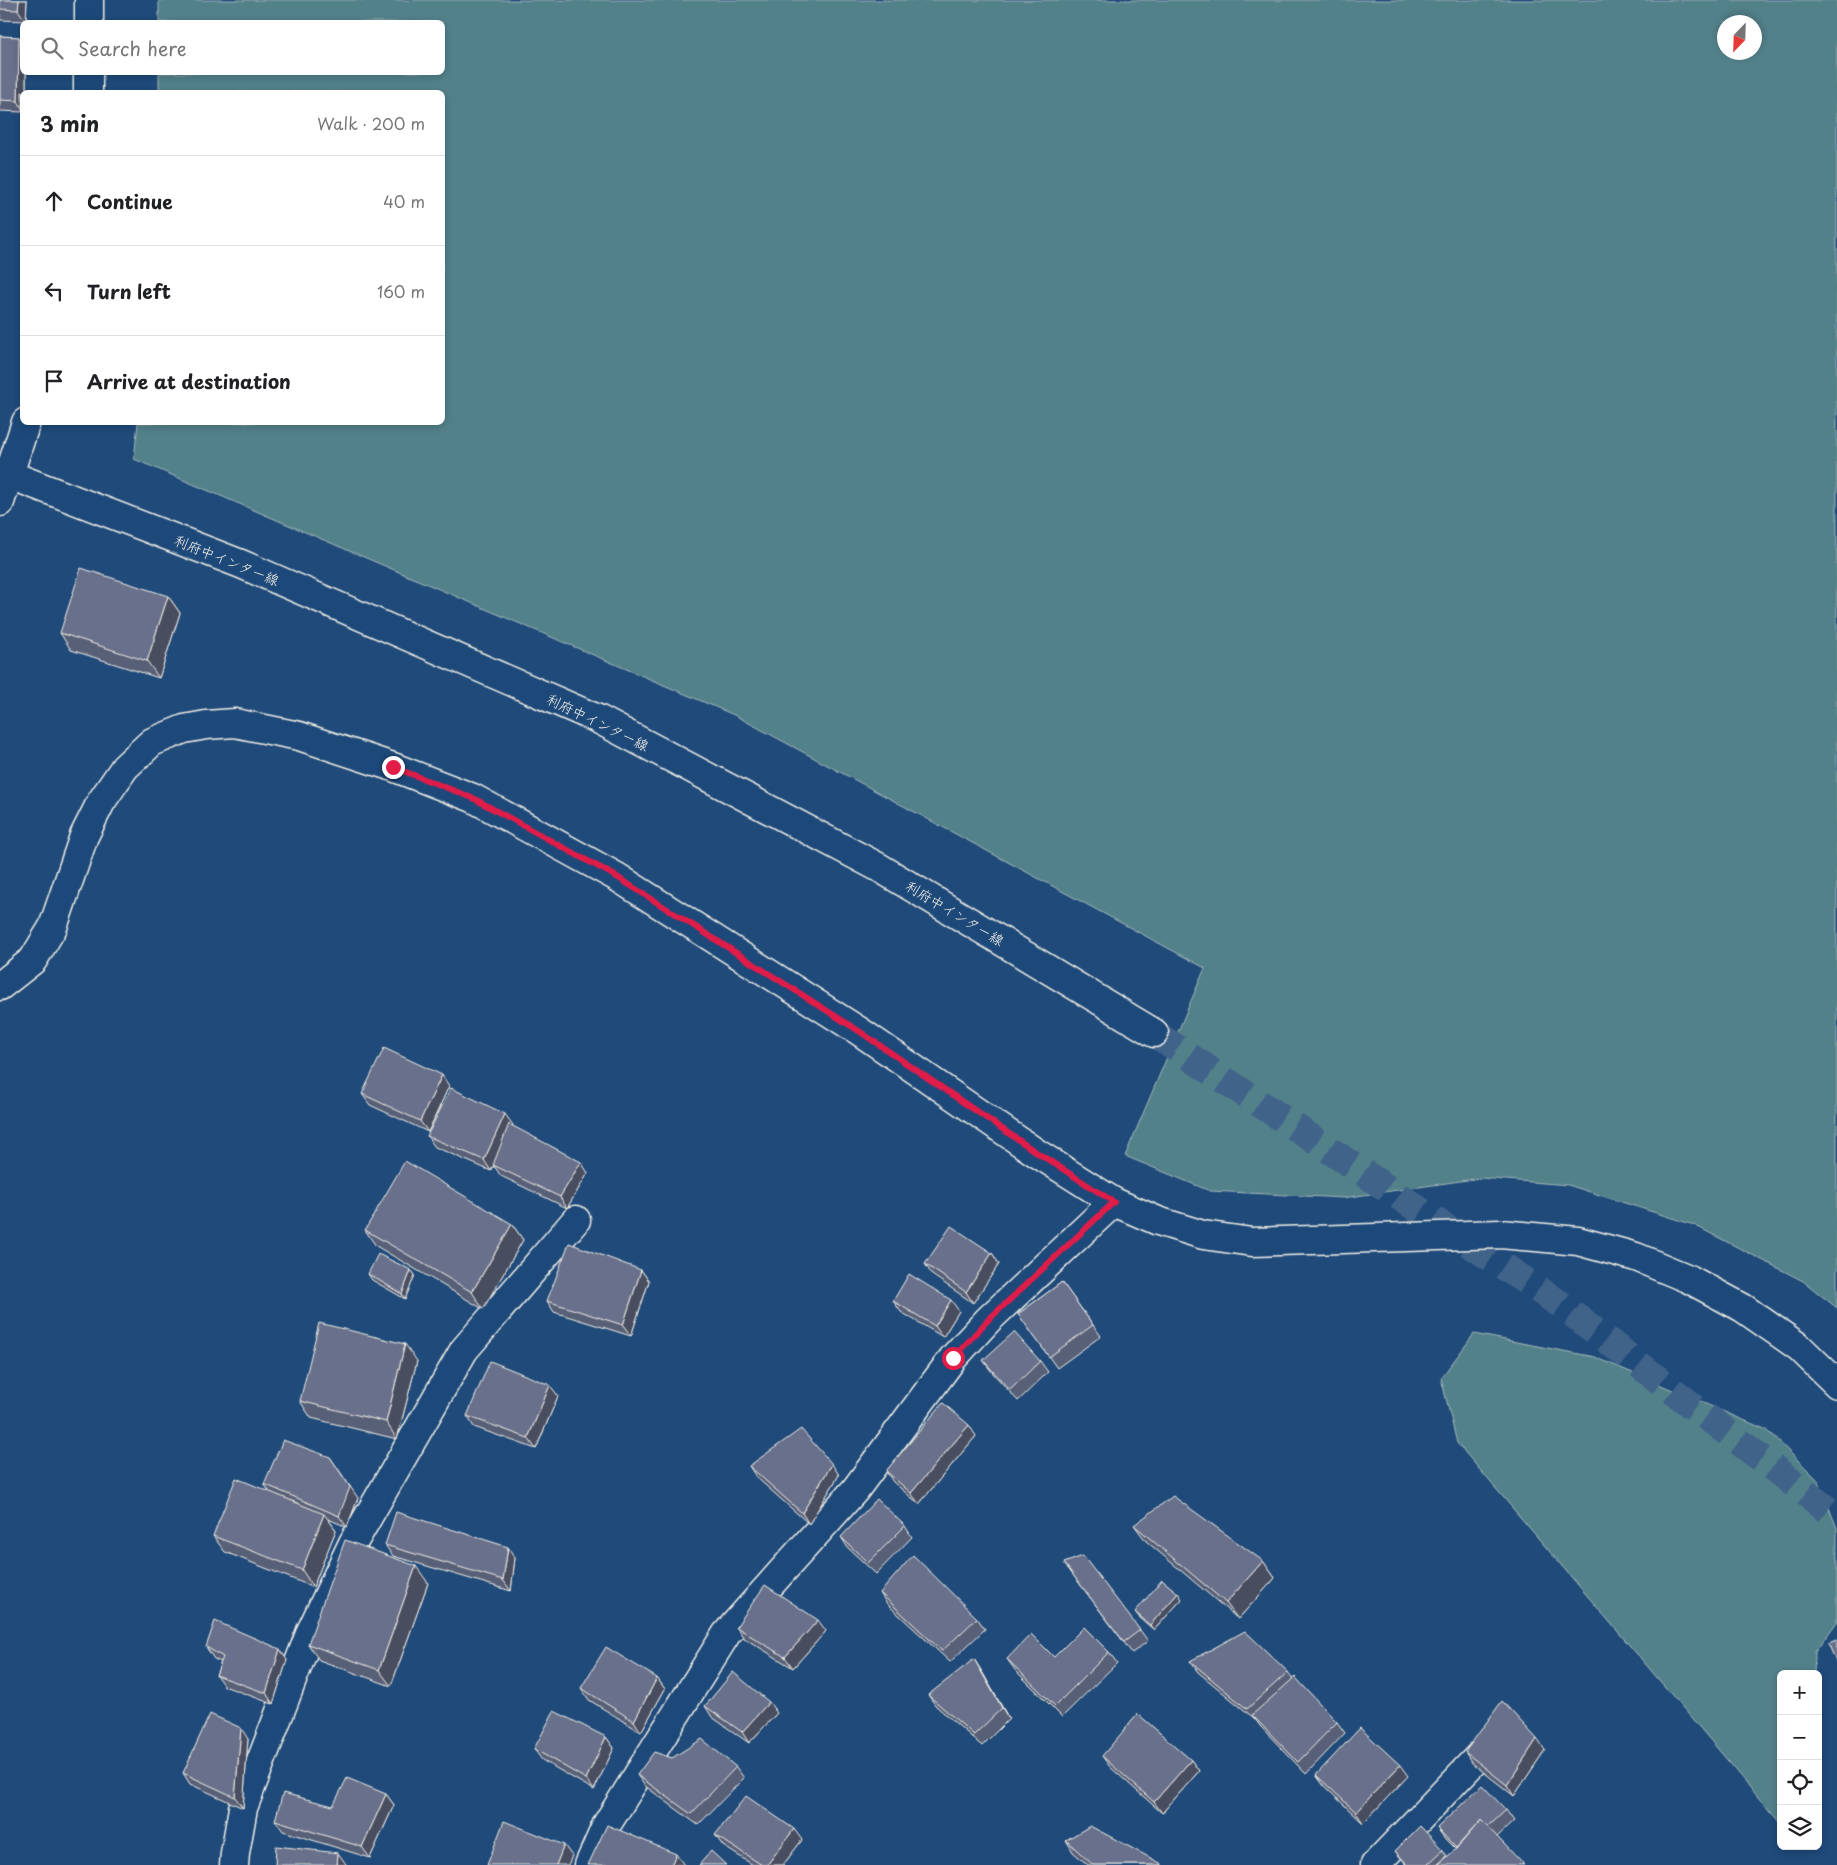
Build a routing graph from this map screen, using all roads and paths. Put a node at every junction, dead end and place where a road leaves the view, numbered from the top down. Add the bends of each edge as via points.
1 (89, 0) edge
2 (89, 20) edge
3 (88, 75) edge
4 (88, 90) edge
5 (25, 425) edge
6 (5, 474) edge
7 (0, 502) edge
8 (0, 986) edge
9 (1154, 1033) tunnel mouth
10 (1114, 1202) junction
11 (576, 1220) dead end
12 (1837, 1384) edge
13 (1481, 1754) edge
14 (234, 1865) edge
15 (589, 1865) edge
16 (1376, 1865) edge

1 - 2 street
3 - 4 street
5 - 6 street
6 - 7 street
6 - 9 street, 利府中インター線 via 242,564 598,719 880,868
8 - 10 street via 33,960 52,928 84,836 101,802 125,767 152,742 184,729 235,723 298,736 393,767 473,798 548,838 617,877 859,1031
10 - 12 street via 1158,1221 1203,1235 1252,1242 1502,1234 1578,1241 1636,1257 1689,1279 1743,1308 1800,1347
10 - 15 street via 988,1320 953,1358 855,1490 727,1633 606,1824
11 - 14 street via 464,1350 353,1543 311,1631 243,1808
13 - 16 street

